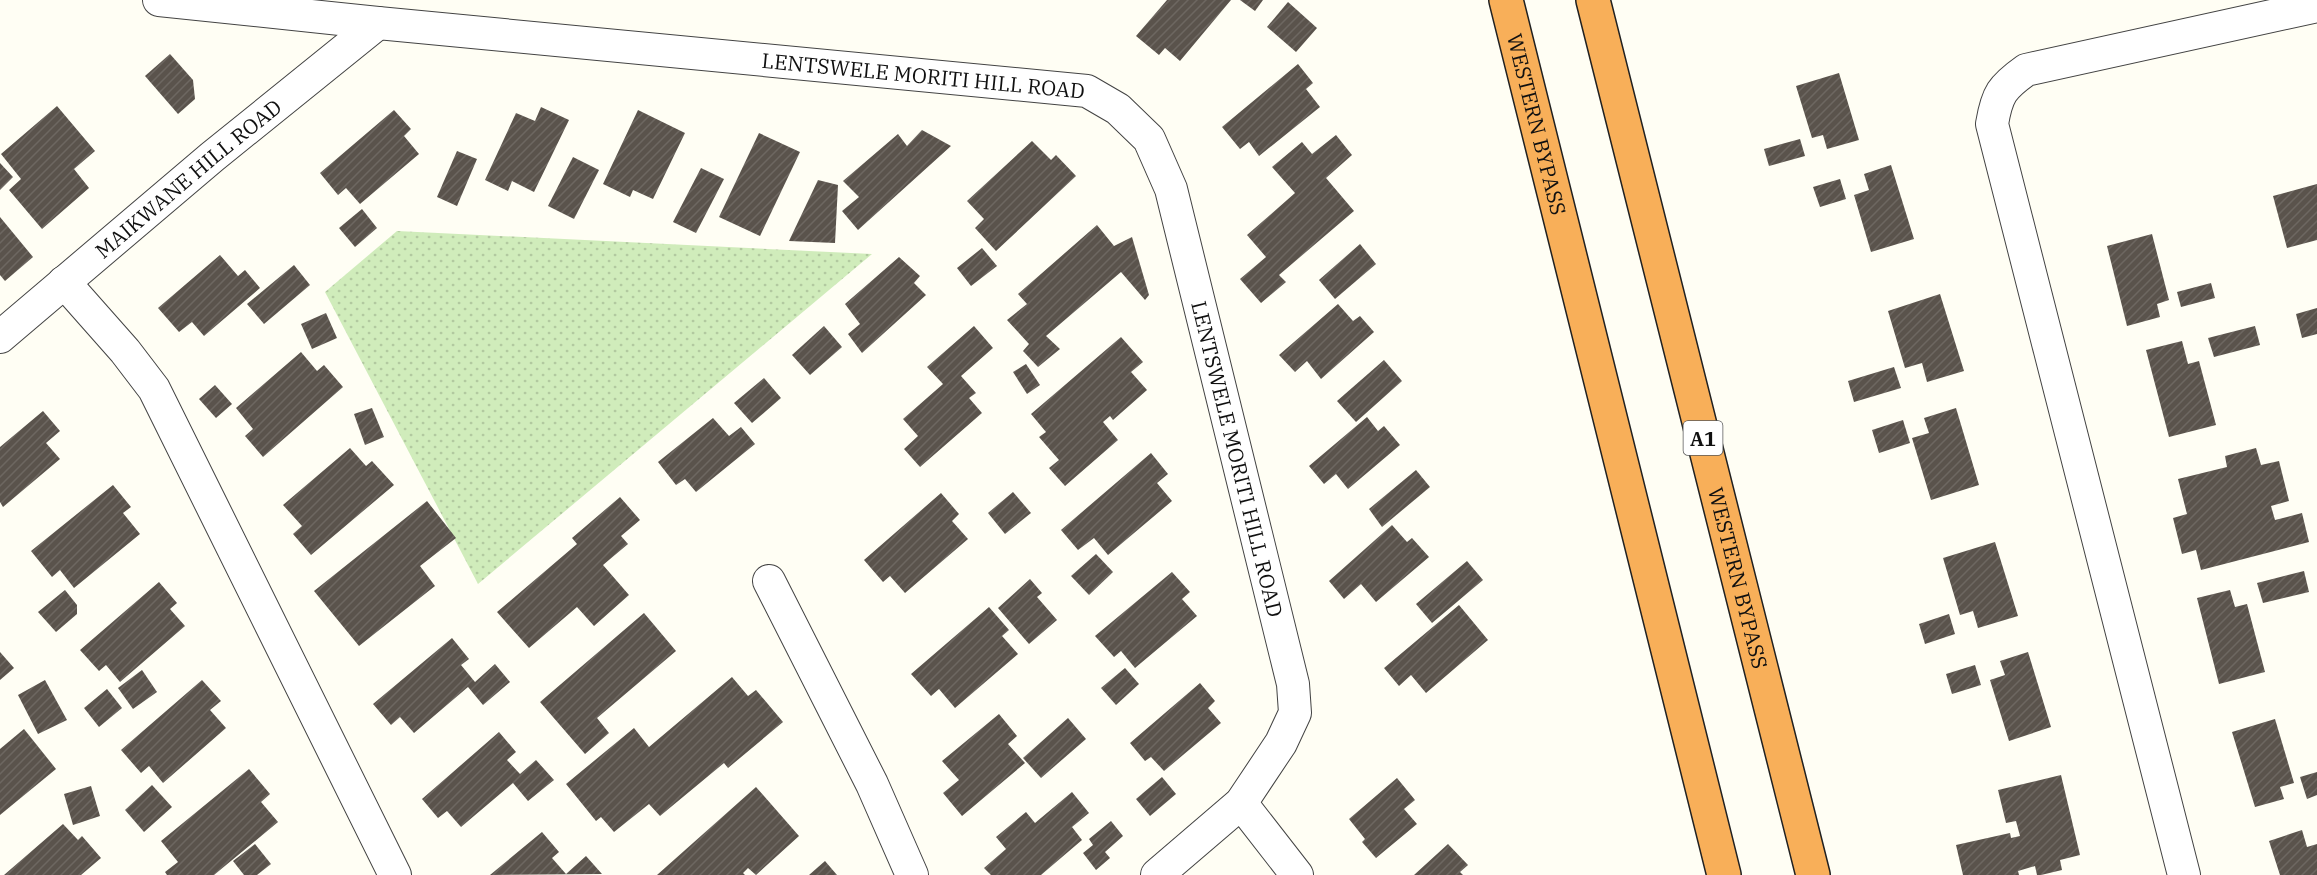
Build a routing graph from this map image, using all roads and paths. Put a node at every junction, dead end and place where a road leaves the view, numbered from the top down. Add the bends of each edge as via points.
1 (159, 0) edge
2 (1497, 0) edge
3 (1506, 0) edge
4 (1593, 0) edge
5 (2317, 6) edge
6 (378, 23) junction
7 (1520, 60) junction
8 (64, 282) junction
9 (0, 337) edge
10 (769, 581) dead end
11 (1241, 803) junction
12 (395, 875) edge
13 (912, 875) edge
14 (1157, 875) edge
15 (1297, 875) edge
16 (1724, 875) edge
17 (1813, 875) edge
18 (2184, 875) edge

1 - 6 street, LENTSWELE MORITI HILL ROAD
2 - 7 street
3 - 7 highway, WESTERN BYPASS
4 - 17 highway, WESTERN BYPASS / A1
5 - 18 street via 2026,70 2006,84 1995,106 1992,124
6 - 8 street, MAIKWANE HILL ROAD
6 - 11 street, LENTSWELE MORITI HILL ROAD via 1087,91 1118,109 1149,139 1172,189 1293,684 1295,713 1281,743
7 - 16 highway, WESTERN BYPASS
8 - 9 street, MAIKWANE HILL ROAD
8 - 12 street via 154,388
10 - 13 street via 872,784
11 - 14 street, LENTSWELE MORITI HILL ROAD
11 - 15 street

